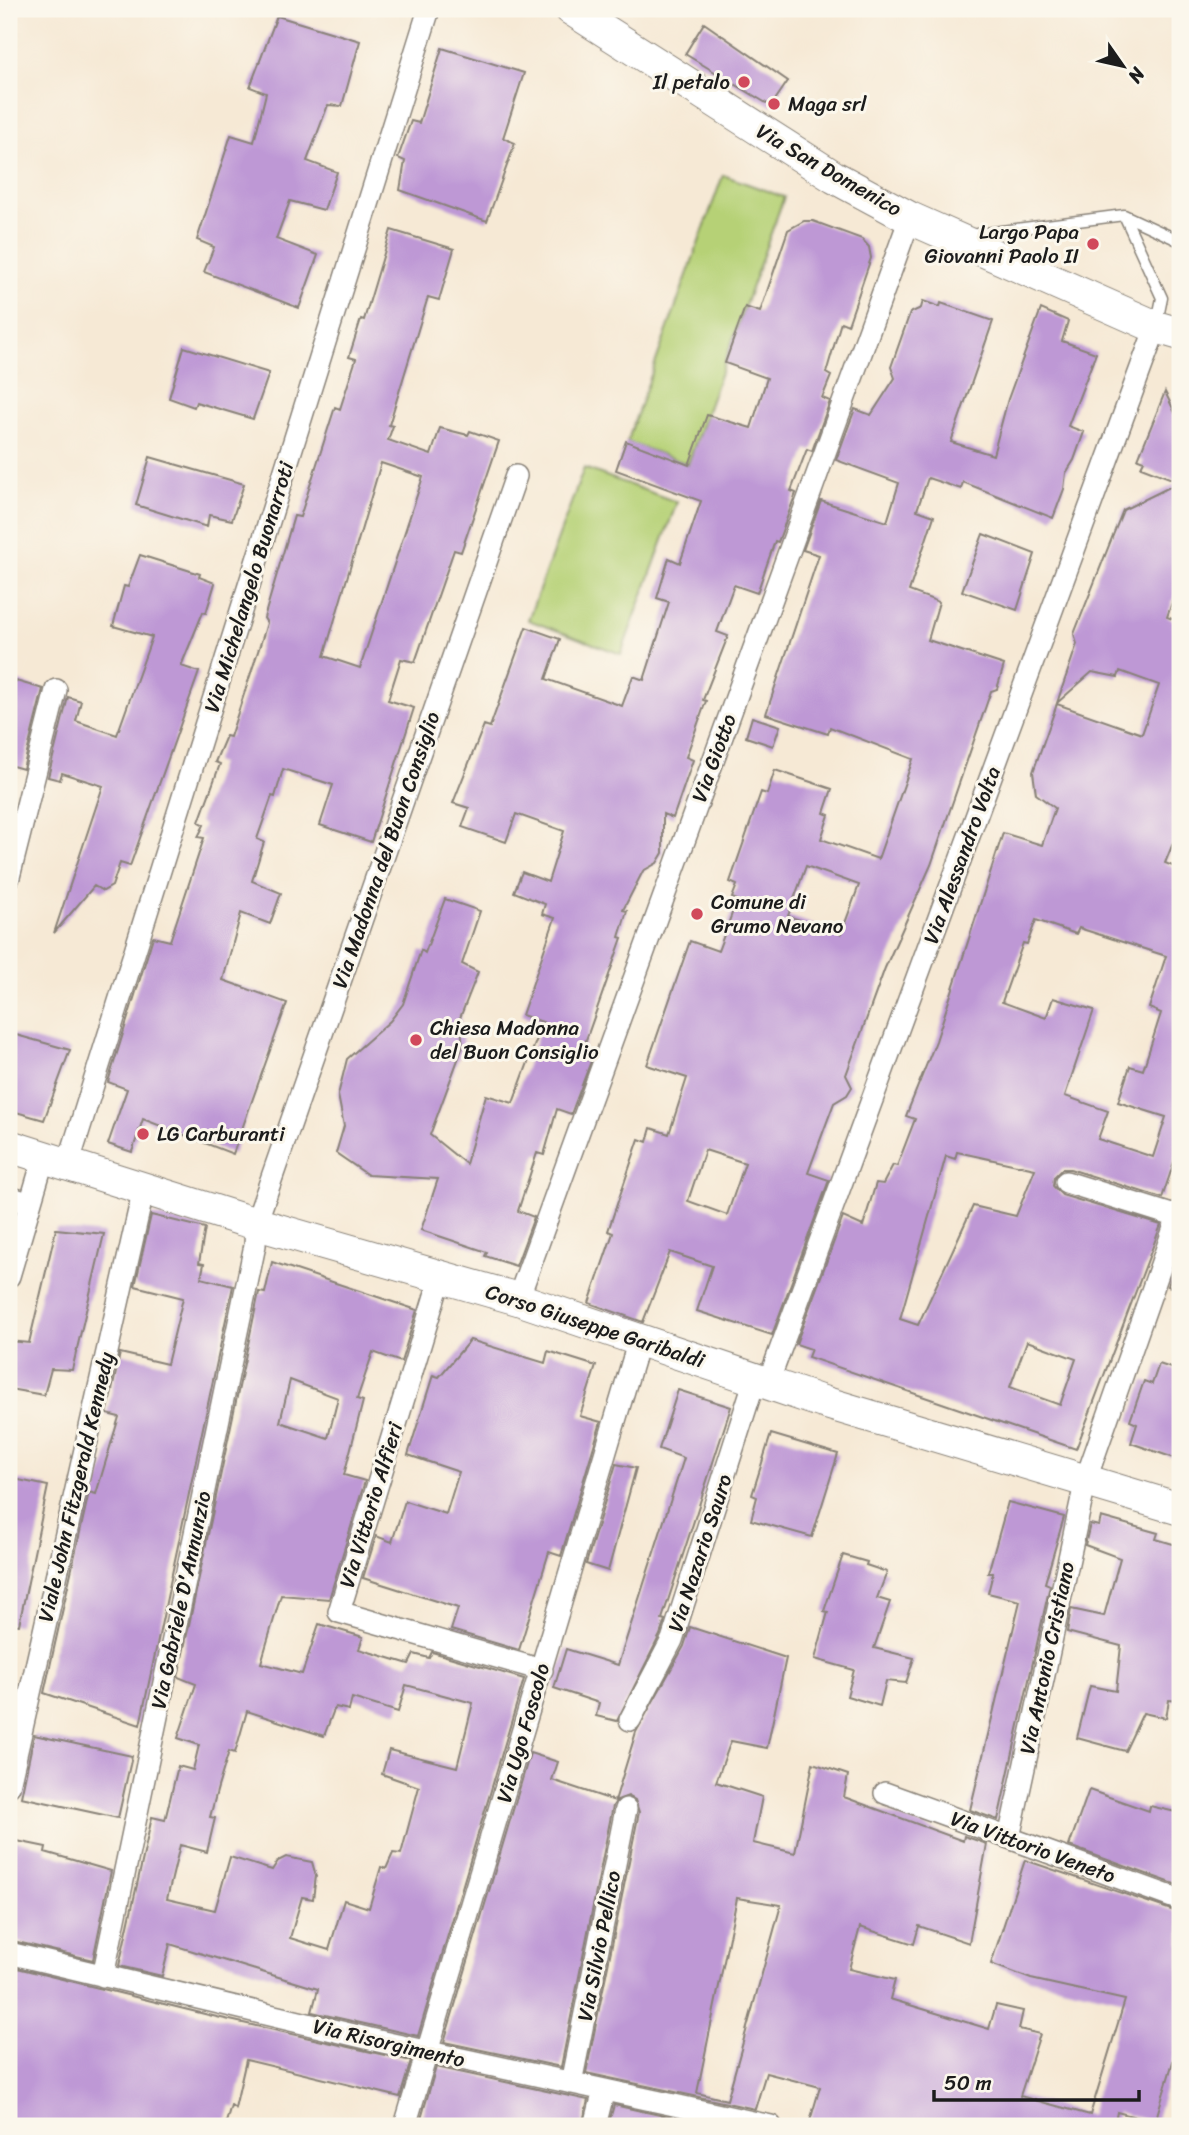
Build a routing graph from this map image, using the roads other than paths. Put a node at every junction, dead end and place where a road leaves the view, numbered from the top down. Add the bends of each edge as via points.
1 (429, 9) edge
2 (571, 9) edge
3 (1124, 215) junction
4 (910, 218) junction
5 (955, 237) junction
6 (1180, 241) edge
7 (1168, 331) edge
8 (516, 476) dead end
9 (56, 690) dead end
10 (9, 877) edge
11 (9, 1146) edge
12 (56, 1161) junction
13 (1066, 1182) dead end
14 (144, 1188) junction
15 (9, 1197) edge
16 (30, 1204) junction
17 (1179, 1214) edge
18 (256, 1223) junction
19 (9, 1276) edge
20 (440, 1276) junction
21 (518, 1299) junction
22 (639, 1340) junction
23 (762, 1381) junction
24 (1089, 1471) junction
25 (1180, 1509) edge
26 (542, 1670) junction
27 (631, 1720) dead end
28 (9, 1786) edge
29 (885, 1793) dead end
30 (626, 1809) dead end
31 (1009, 1838) junction
32 (1180, 1900) edge
33 (9, 1954) edge
34 (103, 1976) junction
35 (429, 2052) junction
36 (571, 2083) junction
37 (604, 2090) junction
38 (405, 2126) edge
39 (596, 2126) edge
40 (771, 2126) edge

1 - 12 street, Via Michelangelo Buonarroti
2 - 4 street, Via San Domenico via 834,177
3 - 5 lane
3 - 6 lane
3 - 7 lane via 1162,298
4 - 5 street, Via San Domenico
4 - 21 street, Via Giotto
5 - 7 street, Via San Domenico
7 - 23 street, Via Alessandro Volta
8 - 18 street, Via Madonna del Buon Consiglio
9 - 10 street
11 - 12 street, Corso Giuseppe Garibaldi
12 - 14 street, Corso Giuseppe Garibaldi
12 - 16 street, Via Michelangelo Buonarroti
13 - 17 street
14 - 18 street, Corso Giuseppe Garibaldi
14 - 28 street, Viale John Fitzgerald Kennedy
15 - 16 street
16 - 19 street, Via Michelangelo Buonarroti
17 - 24 street, Via Antonio Cristiano
18 - 20 street, Corso Giuseppe Garibaldi
18 - 34 street, Via Gabriele D'Annunzio
20 - 21 street, Corso Giuseppe Garibaldi
20 - 26 street, Via Vittorio Alfieri via 339,1612
21 - 22 street, Corso Giuseppe Garibaldi
22 - 23 street, Corso Giuseppe Garibaldi
22 - 26 street, Via Ugo Foscolo
23 - 24 street, Corso Giuseppe Garibaldi
23 - 27 street, Via Nazario Sauro via 672,1640
24 - 25 street, Corso Giuseppe Garibaldi
24 - 31 street, Via Antonio Cristiano
26 - 35 street, Via Ugo Foscolo
29 - 31 street, Via Vittorio Veneto
30 - 36 street, Via Silvio Pellico
31 - 32 street, Via Vittorio Veneto
33 - 34 street, Via Risorgimento
34 - 35 street, Via Risorgimento
35 - 36 street, Via Risorgimento
35 - 38 street, Via Ugo Foscolo
36 - 37 street, Via Risorgimento
37 - 39 street
37 - 40 street, Via Risorgimento

